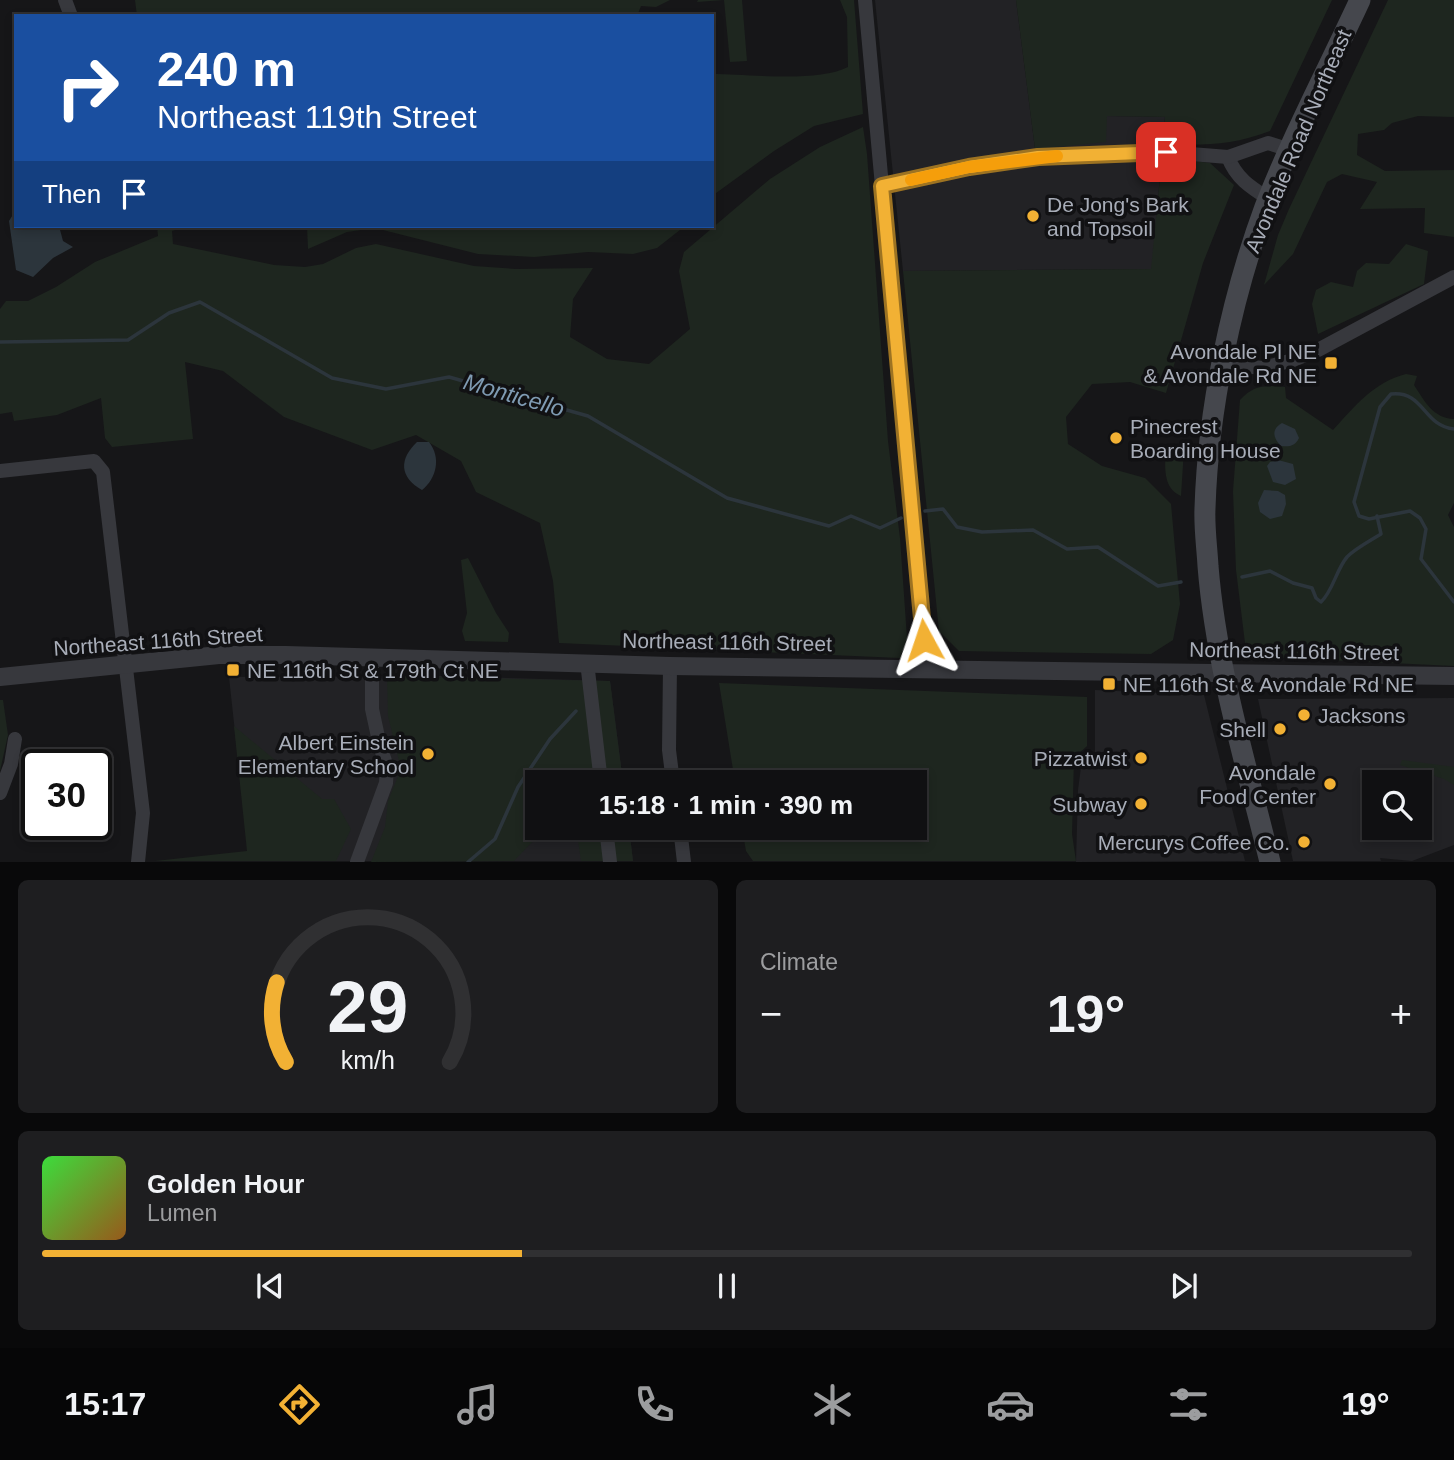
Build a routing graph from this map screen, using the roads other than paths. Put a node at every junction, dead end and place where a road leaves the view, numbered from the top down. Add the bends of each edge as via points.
1 (865, 0) edge
2 (1360, 0) edge
3 (1290, 150) junction
4 (1228, 157) junction
5 (882, 186) junction
6 (1269, 199) junction
7 (1454, 277) edge
8 (1222, 364) junction
9 (0, 471) edge
10 (372, 657) junction
11 (587, 662) junction
12 (125, 664) junction
13 (670, 666) junction
14 (926, 668) junction
15 (1223, 672) junction
16 (1454, 676) edge
17 (0, 677) edge
18 (15, 739) dead end
19 (600, 770) edge
20 (672, 770) edge
21 (0, 793) edge
22 (607, 840) edge
23 (681, 840) edge
24 (138, 862) edge
25 (357, 862) edge
26 (610, 862) edge
27 (684, 862) edge
28 (1270, 862) edge

1 - 5 street
2 - 3 main road, Avondale Road Northeast
3 - 4 street via 1268,143
3 - 6 main road, Avondale Road Northeast
4 - 5 street via 1166,152 1038,157
4 - 6 street via 1247,186
5 - 14 street
6 - 8 main road, Avondale Road Northeast via 1244,270
7 - 8 street via 1293,360 1263,368
8 - 15 main road, Avondale Road Northeast via 1205,509 1211,597
9 - 12 street via 94,461 103,472
10 - 11 street, Northeast 116th Street
10 - 12 street, Northeast 116th Street via 219,655
10 - 25 street via 372,709 387,766 386,783
11 - 13 street, Northeast 116th Street
11 - 19 street
12 - 17 street, Northeast 116th Street
12 - 24 street via 143,813
13 - 14 street, Northeast 116th Street
13 - 20 street
14 - 15 street, Northeast 116th Street
15 - 16 street, Northeast 116th Street
15 - 28 main road, Avondale Road Northeast
18 - 21 street
22 - 26 street
23 - 27 street

